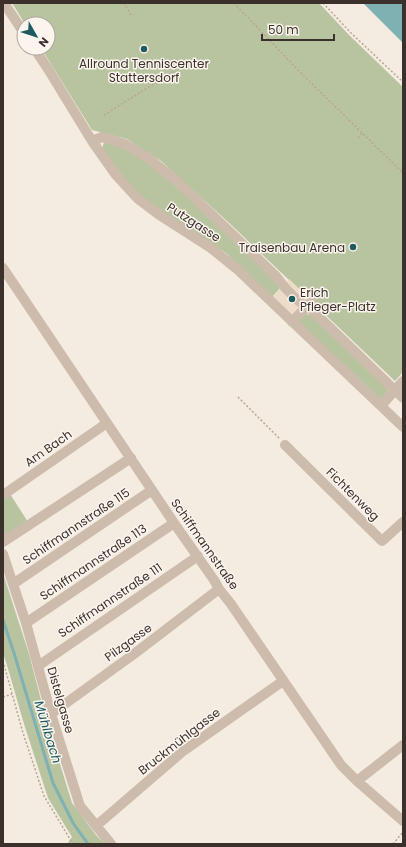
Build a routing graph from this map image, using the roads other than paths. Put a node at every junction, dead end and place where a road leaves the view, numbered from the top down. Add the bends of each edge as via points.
1 (4, 3) edge
2 (16, 21) edge
3 (39, 56) edge
4 (92, 141) junction
5 (3, 268) edge
6 (309, 304) junction
7 (292, 322) junction
8 (403, 381) edge
9 (395, 390) junction
10 (403, 398) edge
11 (381, 406) junction
12 (107, 423) junction
13 (403, 427) edge
14 (285, 445) road end
15 (131, 458) junction
16 (152, 490) junction
17 (3, 494) edge
18 (403, 522) edge
19 (174, 523) junction
20 (3, 542) edge
21 (3, 554) edge
22 (198, 556) junction
23 (13, 584) junction
24 (220, 589) junction
25 (26, 623) junction
26 (38, 666) junction
27 (283, 681) junction
28 (51, 714) junction
29 (403, 745) edge
30 (357, 782) junction
31 (403, 820) edge
32 (96, 826) junction
33 (111, 844) edge

1 - 2 street
3 - 4 street, Putzgasse
4 - 6 street via 102,137 125,144 147,157 179,182 276,276 281,284
4 - 7 street, Putzgasse via 116,175 137,198 211,248 237,269
5 - 12 street, Schiffmannstraße
6 - 7 street
6 - 9 street via 313,311
7 - 11 street, Putzgasse
8 - 9 street
9 - 10 street
9 - 11 street
11 - 13 street, Putzgasse
12 - 15 street, Schiffmannstraße
12 - 17 street, Am Bach
14 - 18 street, Fichtenweg via 382,541
15 - 16 street, Schiffmannstraße
15 - 20 street
16 - 19 street, Schiffmannstraße
16 - 23 street, Schiffmannstraße 115
19 - 22 street, Schiffmannstraße
19 - 25 street, Schiffmannstraße 113
21 - 23 street, Distelgasse
22 - 24 street, Schiffmannstraße
22 - 26 street, Schiffmannstraße 111
23 - 25 street, Distelgasse
24 - 27 street, Schiffmannstraße
24 - 28 street, Pilzgasse
25 - 26 street, Distelgasse
26 - 28 street, Distelgasse
27 - 30 street, Schiffmannstraße via 341,765
27 - 32 street, Bruckmühlgasse via 182,752
28 - 32 street, Distelgasse via 80,806
29 - 30 street
30 - 31 street, Schiffmannstraße
32 - 33 street, Distelgasse

